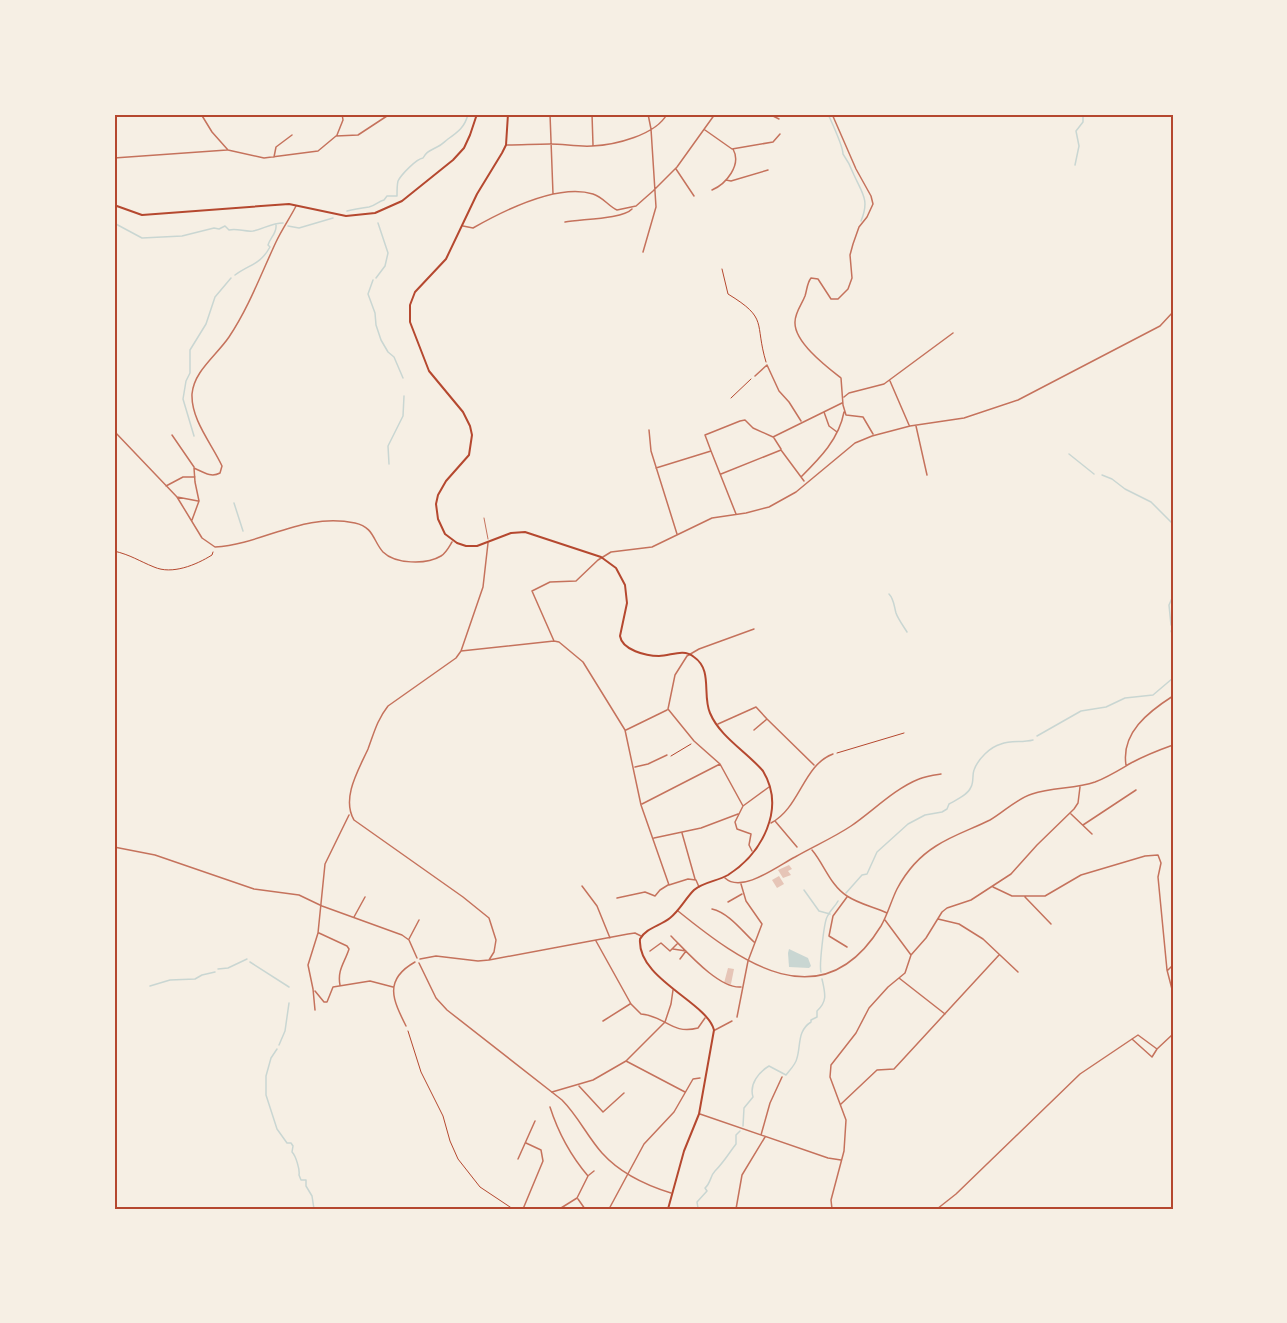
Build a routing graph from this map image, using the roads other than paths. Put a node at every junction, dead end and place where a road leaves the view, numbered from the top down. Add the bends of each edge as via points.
1 (201, 114) edge
2 (342, 114) edge
3 (390, 114) edge
4 (477, 114) edge
5 (508, 114) edge
6 (550, 114) edge
7 (592, 114) edge
8 (648, 114) edge
9 (668, 114) edge
10 (715, 114) edge
11 (769, 114) edge
12 (832, 114) edge
13 (779, 119) dead end
14 (651, 129) junction
15 (704, 130) junction
16 (780, 134) dead end
17 (292, 135) dead end
18 (336, 136) junction
19 (551, 144) junction
20 (506, 145) junction
21 (593, 146) junction
22 (732, 148) junction
23 (228, 150) junction
24 (114, 158) edge
25 (274, 158) junction
26 (676, 168) junction
27 (768, 170) dead end
28 (725, 179) junction
29 (712, 190) dead end
30 (653, 192) junction
31 (553, 195) junction
32 (694, 196) dead end
33 (114, 205) edge
34 (297, 205) junction
35 (632, 208) junction
36 (566, 222) dead end
37 (462, 226) junction
38 (643, 252) dead end
39 (1173, 312) edge
40 (953, 333) dead end
41 (755, 376) road end
42 (890, 381) junction
43 (843, 397) junction
44 (843, 402) junction
45 (824, 411) junction
46 (844, 411) junction
47 (801, 422) junction
48 (915, 425) junction
49 (910, 426) junction
50 (114, 430) edge
51 (649, 430) dead end
52 (837, 432) junction
53 (172, 435) dead end
54 (874, 435) junction
55 (773, 437) junction
56 (711, 450) junction
57 (781, 450) junction
58 (194, 468) junction
59 (656, 468) junction
60 (721, 474) junction
61 (927, 475) dead end
62 (195, 477) junction
63 (801, 478) junction
64 (806, 483) junction
65 (165, 486) junction
66 (177, 497) junction
67 (199, 501) junction
68 (736, 514) junction
69 (484, 518) dead end
70 (192, 520) junction
71 (677, 535) junction
72 (453, 541) junction
73 (488, 543) junction
74 (602, 557) junction
75 (754, 629) dead end
76 (554, 641) junction
77 (461, 651) junction
78 (690, 654) junction
79 (1173, 696) edge
80 (668, 709) junction
81 (767, 720) junction
82 (717, 724) junction
83 (754, 729) dead end
84 (625, 730) junction
85 (1173, 745) edge
86 (833, 754) road end
87 (667, 755) road end
88 (720, 764) junction
89 (815, 766) junction
90 (1126, 766) junction
91 (634, 767) junction
92 (941, 774) dead end
93 (1081, 786) junction
94 (769, 787) junction
95 (1136, 790) dead end
96 (641, 805) junction
97 (743, 806) junction
98 (350, 814) junction
99 (738, 814) junction
100 (1070, 814) junction
101 (775, 821) junction
102 (771, 823) junction
103 (1083, 825) junction
104 (682, 833) junction
105 (1092, 834) dead end
106 (653, 839) junction
107 (114, 847) edge
108 (797, 847) dead end
109 (811, 849) junction
110 (752, 852) junction
111 (724, 877) junction
112 (696, 880) junction
113 (740, 882) junction
114 (669, 885) junction
115 (582, 886) dead end
116 (699, 887) junction
117 (992, 887) junction
118 (743, 893) junction
119 (365, 897) dead end
120 (847, 897) junction
121 (1024, 897) junction
122 (617, 898) dead end
123 (728, 902) dead end
124 (322, 906) junction
125 (712, 909) dead end
126 (678, 910) junction
127 (888, 914) junction
128 (354, 917) junction
129 (937, 919) junction
130 (419, 920) dead end
131 (885, 920) junction
132 (1052, 924) dead end
133 (318, 933) junction
134 (641, 936) junction
135 (670, 936) dead end
136 (610, 938) junction
137 (409, 940) junction
138 (595, 941) junction
139 (678, 943) junction
140 (755, 943) junction
141 (847, 947) dead end
142 (673, 949) junction
143 (650, 951) dead end
144 (686, 951) junction
145 (911, 955) junction
146 (999, 955) junction
147 (417, 958) junction
148 (420, 959) junction
149 (680, 959) dead end
150 (489, 960) junction
151 (748, 961) junction
152 (415, 962) junction
153 (419, 963) junction
154 (1173, 965) edge
155 (1167, 970) junction
156 (1018, 972) dead end
157 (898, 978) junction
158 (340, 986) junction
159 (393, 987) junction
160 (742, 987) junction
161 (313, 989) junction
162 (673, 990) junction
163 (1173, 993) edge
164 (631, 1004) junction
165 (315, 1010) dead end
166 (945, 1014) junction
167 (706, 1017) junction
168 (737, 1017) dead end
169 (603, 1021) dead end
170 (732, 1021) dead end
171 (664, 1022) junction
172 (406, 1026) road end
173 (714, 1030) junction
174 (1173, 1035) edge
175 (1132, 1039) junction
176 (1156, 1049) junction
177 (626, 1061) junction
178 (782, 1077) dead end
179 (700, 1078) dead end
180 (578, 1085) junction
181 (551, 1092) junction
182 (624, 1093) dead end
183 (686, 1093) junction
184 (841, 1104) junction
185 (550, 1107) dead end
186 (699, 1114) junction
187 (535, 1121) dead end
188 (761, 1135) junction
189 (766, 1136) junction
190 (526, 1143) junction
191 (518, 1158) dead end
192 (842, 1161) junction
193 (594, 1171) dead end
194 (627, 1174) junction
195 (588, 1176) junction
196 (672, 1194) junction
197 (578, 1198) junction
198 (559, 1205) dead end
199 (523, 1209) edge
200 (561, 1209) edge
201 (585, 1209) edge
202 (609, 1209) edge
203 (668, 1209) edge
204 (736, 1209) edge
205 (832, 1209) edge
206 (937, 1209) edge

1 - 23 street
2 - 18 street
3 - 18 street via 358,135
4 - 34 main road via 464,148 402,201 366,215 345,216
5 - 20 main road
6 - 19 street
7 - 21 street
8 - 14 street
9 - 14 street
10 - 15 street
11 - 13 street
12 - 43 street via 873,204 853,244 848,290 835,299 826,294 818,279 809,280 795,326 810,351 842,378
14 - 21 street via 632,139
14 - 30 street
15 - 22 street
15 - 26 street
16 - 22 street via 774,142
17 - 25 street via 276,147
18 - 25 street via 318,151
19 - 20 street
19 - 21 street
19 - 31 street
20 - 37 main road
22 - 28 street via 736,162
23 - 24 street
23 - 25 street
26 - 30 street
26 - 32 street
27 - 28 street via 731,181
28 - 29 street
30 - 35 street
30 - 38 street via 656,207
31 - 35 street via 591,193 617,210
31 - 37 street via 510,209 473,228
33 - 34 main road via 129,212 154,215
34 - 58 street via 241,317 217,355 200,371 193,390 194,406 222,466 216,475
35 - 36 street via 617,216
37 - 72 main road via 446,259 415,292 409,316 429,371 463,412 471,429 469,455 441,487 436,504 440,526
39 - 48 street via 1160,326 1018,400 964,418
40 - 42 street
41 - 47 street via 767,365 779,391
42 - 43 street
42 - 49 street
43 - 44 street
44 - 45 street
44 - 46 street
45 - 47 street
45 - 52 street via 829,426
46 - 52 street
46 - 54 street via 849,417 863,417
47 - 55 street
48 - 49 street
48 - 61 street
49 - 54 street
50 - 65 street
51 - 59 street
52 - 63 street via 833,443
53 - 58 street
54 - 64 street via 855,443
55 - 56 street via 745,420 705,435
55 - 57 street
56 - 59 street
56 - 60 street
57 - 60 street
57 - 63 street
58 - 62 street
59 - 71 street
60 - 68 street
62 - 65 street via 183,477
62 - 67 street
63 - 64 street
64 - 68 street via 769,507
65 - 66 street
66 - 67 street
66 - 70 street
67 - 70 street
68 - 71 street via 712,518
69 - 73 lane
70 - 72 street via 202,538 214,547 247,543 298,525 323,521 358,524 373,533 389,556 413,561 439,557
71 - 74 street via 652,547
72 - 73 main road via 466,546
73 - 74 main road via 511,533 525,532
73 - 77 street via 483,587
74 - 76 street via 576,581 550,582 532,591
74 - 78 main road via 616,568 625,585 627,603 621,641 630,649 653,656
75 - 78 street
76 - 77 street
76 - 84 street via 583,662
77 - 98 street via 379,717 353,782
78 - 80 street via 675,675
78 - 82 main road via 704,670 707,703
79 - 90 street via 1145,716 1131,734 1124,753
80 - 84 street
80 - 88 street via 694,741
81 - 82 street via 756,707
81 - 83 street
81 - 89 street
82 - 94 main road via 764,771
84 - 91 street
85 - 90 street
86 - 89 street
87 - 91 street
88 - 96 street
88 - 97 street
89 - 101 street via 794,803
90 - 93 street
91 - 96 street
92 - 109 street via 920,778 899,790
93 - 100 street via 1078,803
93 - 127 street via 1028,795 991,819 949,837 924,854 903,880
94 - 97 street
94 - 102 main road
95 - 103 street
96 - 106 street
97 - 99 street
98 - 124 street via 325,864
98 - 150 street via 361,826 489,918 496,940
99 - 104 street
99 - 110 street via 736,829 751,834
100 - 103 street
100 - 117 street via 1011,874
101 - 102 street
101 - 108 street
102 - 110 main road
103 - 105 street
104 - 106 street
104 - 112 street
106 - 114 street
107 - 124 street via 155,855 268,892 299,895
109 - 113 street via 761,876
109 - 120 street
110 - 111 main road
111 - 113 street
111 - 116 main road
112 - 114 street
112 - 116 street
113 - 118 street
114 - 122 street via 655,896 645,892
115 - 136 street via 597,906
116 - 126 main road
117 - 121 street
117 - 129 street via 971,900 946,908
118 - 123 street
118 - 140 street via 762,924
119 - 128 street
120 - 127 street
120 - 141 street via 833,916 829,931 833,940
121 - 132 street
121 - 155 street via 1045,896 1082,875 1158,855
124 - 128 street
124 - 133 street
125 - 140 street via 719,910
126 - 134 main road
126 - 151 street
127 - 131 street
128 - 137 street
129 - 145 street
129 - 146 street via 959,924
130 - 137 street
131 - 145 street
131 - 151 street via 866,948 826,974 780,975
133 - 158 street via 349,949 340,967
133 - 161 street via 308,965
134 - 136 street via 636,933
134 - 162 main road via 639,944 645,959
135 - 139 street
136 - 138 street
137 - 147 street
138 - 150 street
138 - 164 street
139 - 142 street
139 - 144 street
140 - 151 street
142 - 143 street via 670,951 659,943
142 - 144 street
144 - 149 street
144 - 160 street via 720,982
145 - 157 street
146 - 156 street
146 - 166 street
147 - 148 street
147 - 152 street
148 - 150 street via 436,956
148 - 153 street
151 - 160 street
152 - 153 street
152 - 159 street via 403,970
153 - 181 street via 436,998 447,1010
154 - 155 street
155 - 163 street
157 - 166 street
157 - 184 street via 869,1008 856,1034 831,1065 830,1077
158 - 159 street via 370,981
158 - 161 street via 333,987 327,1002
159 - 172 street via 394,1003
160 - 168 street
161 - 165 street
162 - 167 main road
162 - 171 street
164 - 169 street
164 - 171 street via 641,1014
166 - 184 street via 894,1069 877,1070
167 - 171 street via 698,1028 686,1032
167 - 173 main road
170 - 173 street
171 - 177 street
173 - 186 main road
174 - 176 street
175 - 176 street via 1139,1035
175 - 176 street via 1152,1057
175 - 206 street via 1080,1074
177 - 180 street
177 - 183 street
178 - 188 street
179 - 183 street via 693,1079
180 - 181 street
180 - 182 street via 603,1112
181 - 194 street via 573,1111 614,1165
183 - 194 street via 644,1144
184 - 192 street via 846,1120
185 - 195 street via 562,1138
186 - 188 street
186 - 196 main road
187 - 190 street
188 - 189 street
189 - 192 street
189 - 204 street via 742,1175
190 - 191 street
190 - 199 street via 541,1150 543,1161
192 - 205 street
193 - 195 street
194 - 196 street
194 - 202 street
195 - 197 street
196 - 203 main road
197 - 200 street
197 - 201 street
198 - 200 street

